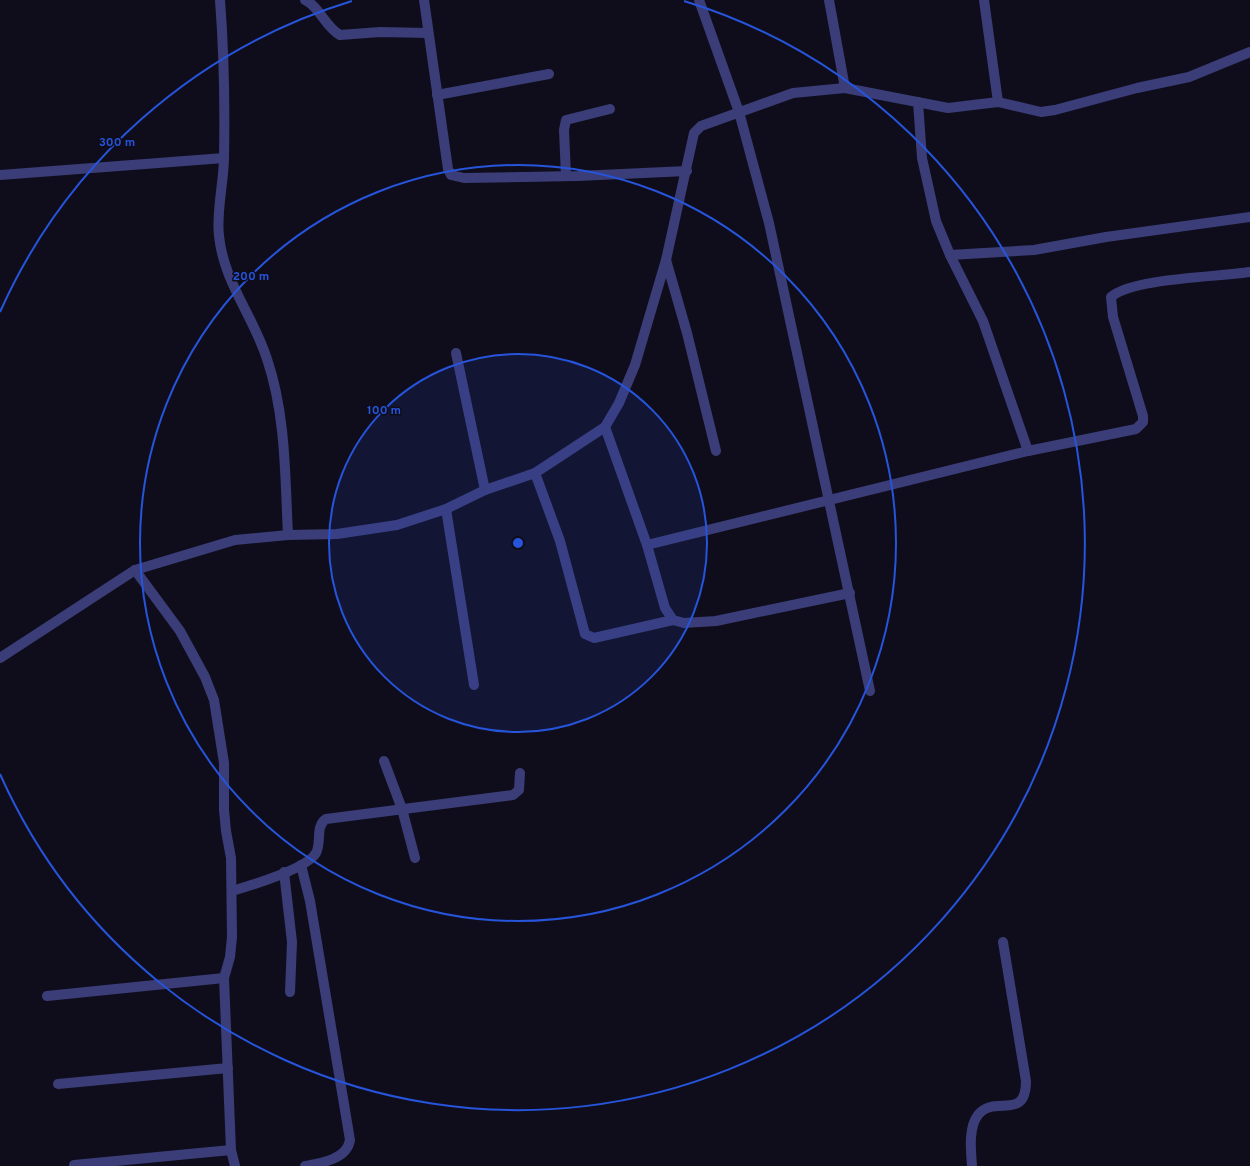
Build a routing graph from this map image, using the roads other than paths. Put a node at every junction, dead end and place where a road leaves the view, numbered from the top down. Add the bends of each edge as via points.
1 (220, 0) edge
2 (229, 0) edge
3 (305, 0) edge
4 (424, 0) edge
5 (700, 0) edge
6 (829, 0) edge
7 (984, 0) edge
8 (428, 33) junction
9 (1250, 52) edge
10 (549, 74) dead end
11 (845, 88) junction
12 (437, 95) junction
13 (918, 102) junction
14 (998, 102) junction
15 (610, 109) dead end
16 (739, 112) junction
17 (224, 158) junction
18 (687, 172) junction
19 (0, 175) edge
20 (566, 176) junction
21 (1250, 217) edge
22 (950, 255) junction
23 (666, 260) junction
24 (1250, 272) edge
25 (456, 353) dead end
26 (604, 427) junction
27 (716, 451) dead end
28 (1028, 451) junction
29 (535, 473) junction
30 (485, 490) junction
31 (828, 501) junction
32 (446, 508) junction
33 (288, 535) junction
34 (647, 545) junction
35 (136, 570) junction
36 (850, 593) junction
37 (673, 620) junction
38 (0, 658) edge
39 (474, 685) dead end
40 (870, 691) dead end
41 (384, 761) dead end
42 (520, 773) dead end
43 (402, 809) junction
44 (415, 858) dead end
45 (301, 865) junction
46 (284, 872) junction
47 (232, 891) junction
48 (1003, 942) dead end
49 (224, 978) junction
50 (290, 992) dead end
51 (47, 996) dead end
52 (228, 1068) junction
53 (58, 1084) dead end
54 (231, 1150) junction
55 (74, 1165) edge
56 (235, 1166) edge
57 (305, 1166) edge
58 (972, 1166) edge

1 - 2 street
1 - 17 street
3 - 8 street via 314,6 330,28 340,35 380,32
4 - 8 street
5 - 16 street
6 - 11 street
7 - 14 street
8 - 12 street
9 - 14 street via 1189,77 1055,110 1042,112
10 - 12 street
11 - 13 street
11 - 16 street via 793,93
12 - 20 street via 451,175 464,178
13 - 14 street via 948,108
13 - 22 street via 922,158 936,222
15 - 20 street via 566,120
16 - 18 street via 701,126 694,133
16 - 31 street via 769,224
17 - 19 street
17 - 33 street via 219,234 222,256 227,274 267,357 277,389 282,421
18 - 20 street
18 - 23 street
21 - 22 street via 1034,250
22 - 28 street via 983,321
23 - 26 street via 634,365 619,403
23 - 27 street
24 - 28 street via 1152,283 1117,292 1111,297 1113,317 1142,409 1143,422 1128,432
25 - 30 street
26 - 29 street
26 - 34 street
28 - 31 street
29 - 30 street
29 - 37 street via 560,541 585,634 594,638
30 - 32 street
31 - 34 street
31 - 36 street
32 - 33 street via 397,526 337,534
32 - 39 street
33 - 35 street via 235,540
34 - 37 street via 665,608
35 - 38 street
35 - 47 street via 180,631 205,677 214,700 224,763 224,810 231,858
36 - 37 street via 716,621 684,623
36 - 40 street
41 - 43 street
42 - 43 street via 519,790 513,795
43 - 44 street
43 - 45 street via 322,821 315,855
45 - 46 street
45 - 57 street via 311,908 350,1140 346,1151 339,1157
46 - 47 street via 263,882
46 - 50 street via 292,942
47 - 49 street via 232,937
48 - 58 street via 1026,1093 1017,1103 989,1107 977,1116 972,1135
49 - 51 street
49 - 52 street
52 - 53 street
52 - 54 street
54 - 55 street
54 - 56 street

